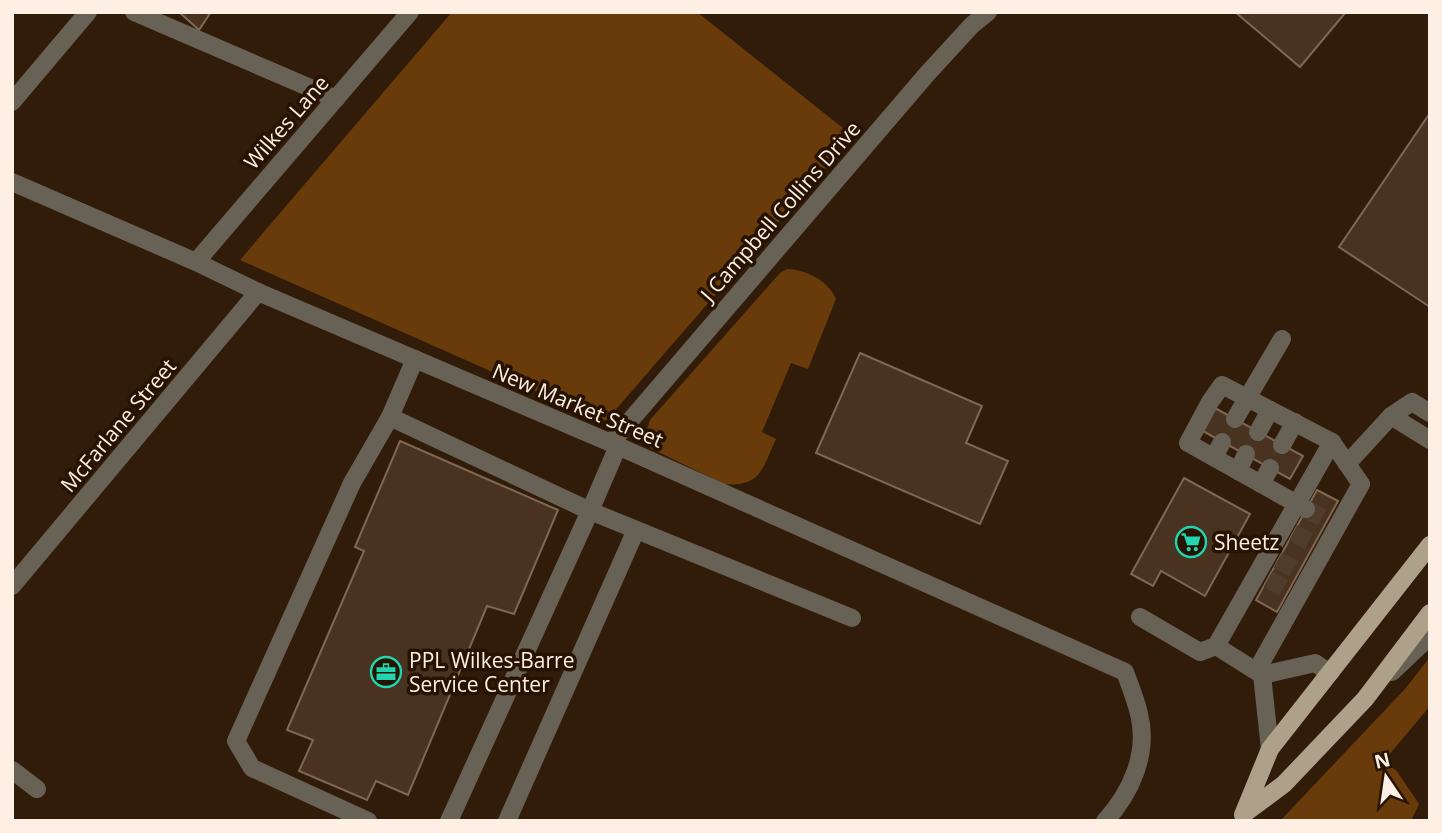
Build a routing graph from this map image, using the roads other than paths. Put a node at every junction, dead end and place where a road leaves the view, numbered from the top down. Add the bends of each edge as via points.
1 (88, 12) edge
2 (134, 12) edge
3 (410, 12) edge
4 (988, 12) edge
5 (336, 99) junction
6 (12, 102) edge
7 (12, 183) edge
8 (196, 262) junction
9 (258, 292) junction
10 (1282, 339) dead end
11 (415, 359) junction
12 (1246, 398) junction
13 (1270, 410) junction
14 (1430, 413) edge
15 (1391, 416) junction
16 (390, 417) junction
17 (1235, 419) dead end
18 (1295, 422) junction
19 (1258, 432) dead end
20 (1430, 440) edge
21 (1332, 442) junction
22 (615, 445) junction
23 (1282, 445) dead end
24 (1246, 454) dead end
25 (1347, 464) junction
26 (1270, 468) dead end
27 (1238, 471) junction
28 (1261, 484) junction
29 (1302, 506) junction
30 (590, 511) junction
31 (636, 530) junction
32 (1430, 545) edge
33 (12, 586) edge
34 (1430, 613) edge
35 (1140, 617) dead end
36 (852, 618) dead end
37 (1430, 636) edge
38 (1216, 646) junction
39 (1259, 672) junction
40 (1329, 673) junction
41 (1364, 699) junction
42 (1270, 749) junction
43 (12, 770) edge
44 (37, 789) dead end
45 (1240, 818) edge
46 (368, 821) edge
47 (449, 821) edge
48 (507, 821) edge
49 (1105, 821) edge

1 - 6 street
2 - 5 street
3 - 5 street, Wilkes Lane
4 - 22 street, J Campbell Collins Drive via 927,74
5 - 8 street, Wilkes Lane
7 - 8 street, New Market Street
8 - 9 street, New Market Street
9 - 11 street, New Market Street
9 - 33 street, McFarlane Street
10 - 12 street
11 - 16 street
11 - 22 street, New Market Street
12 - 13 street
12 - 17 street
12 - 27 street via 1222,385 1188,443 1218,449
13 - 18 street
13 - 19 street
14 - 15 street via 1412,402
15 - 20 street
15 - 25 street
16 - 30 street
16 - 46 street via 352,484 236,741 252,768
18 - 21 street
18 - 23 street
21 - 25 street
21 - 29 street
22 - 30 street, J Campbell Collins Drive
22 - 49 street, New Market Street via 1125,672 1140,715 1142,746 1122,803
24 - 27 street
25 - 39 street via 1361,484 1332,523 1293,594
26 - 28 street
27 - 28 street
28 - 29 street
29 - 38 street
30 - 31 street
30 - 47 street, J Campbell Collins Drive
31 - 36 street
31 - 48 street
32 - 40 main road
34 - 41 main road
35 - 38 street via 1200,652
37 - 41 street
38 - 39 street
39 - 40 street via 1315,663
39 - 42 street
40 - 42 main road
41 - 45 main road via 1284,784
42 - 45 main road
43 - 44 street

